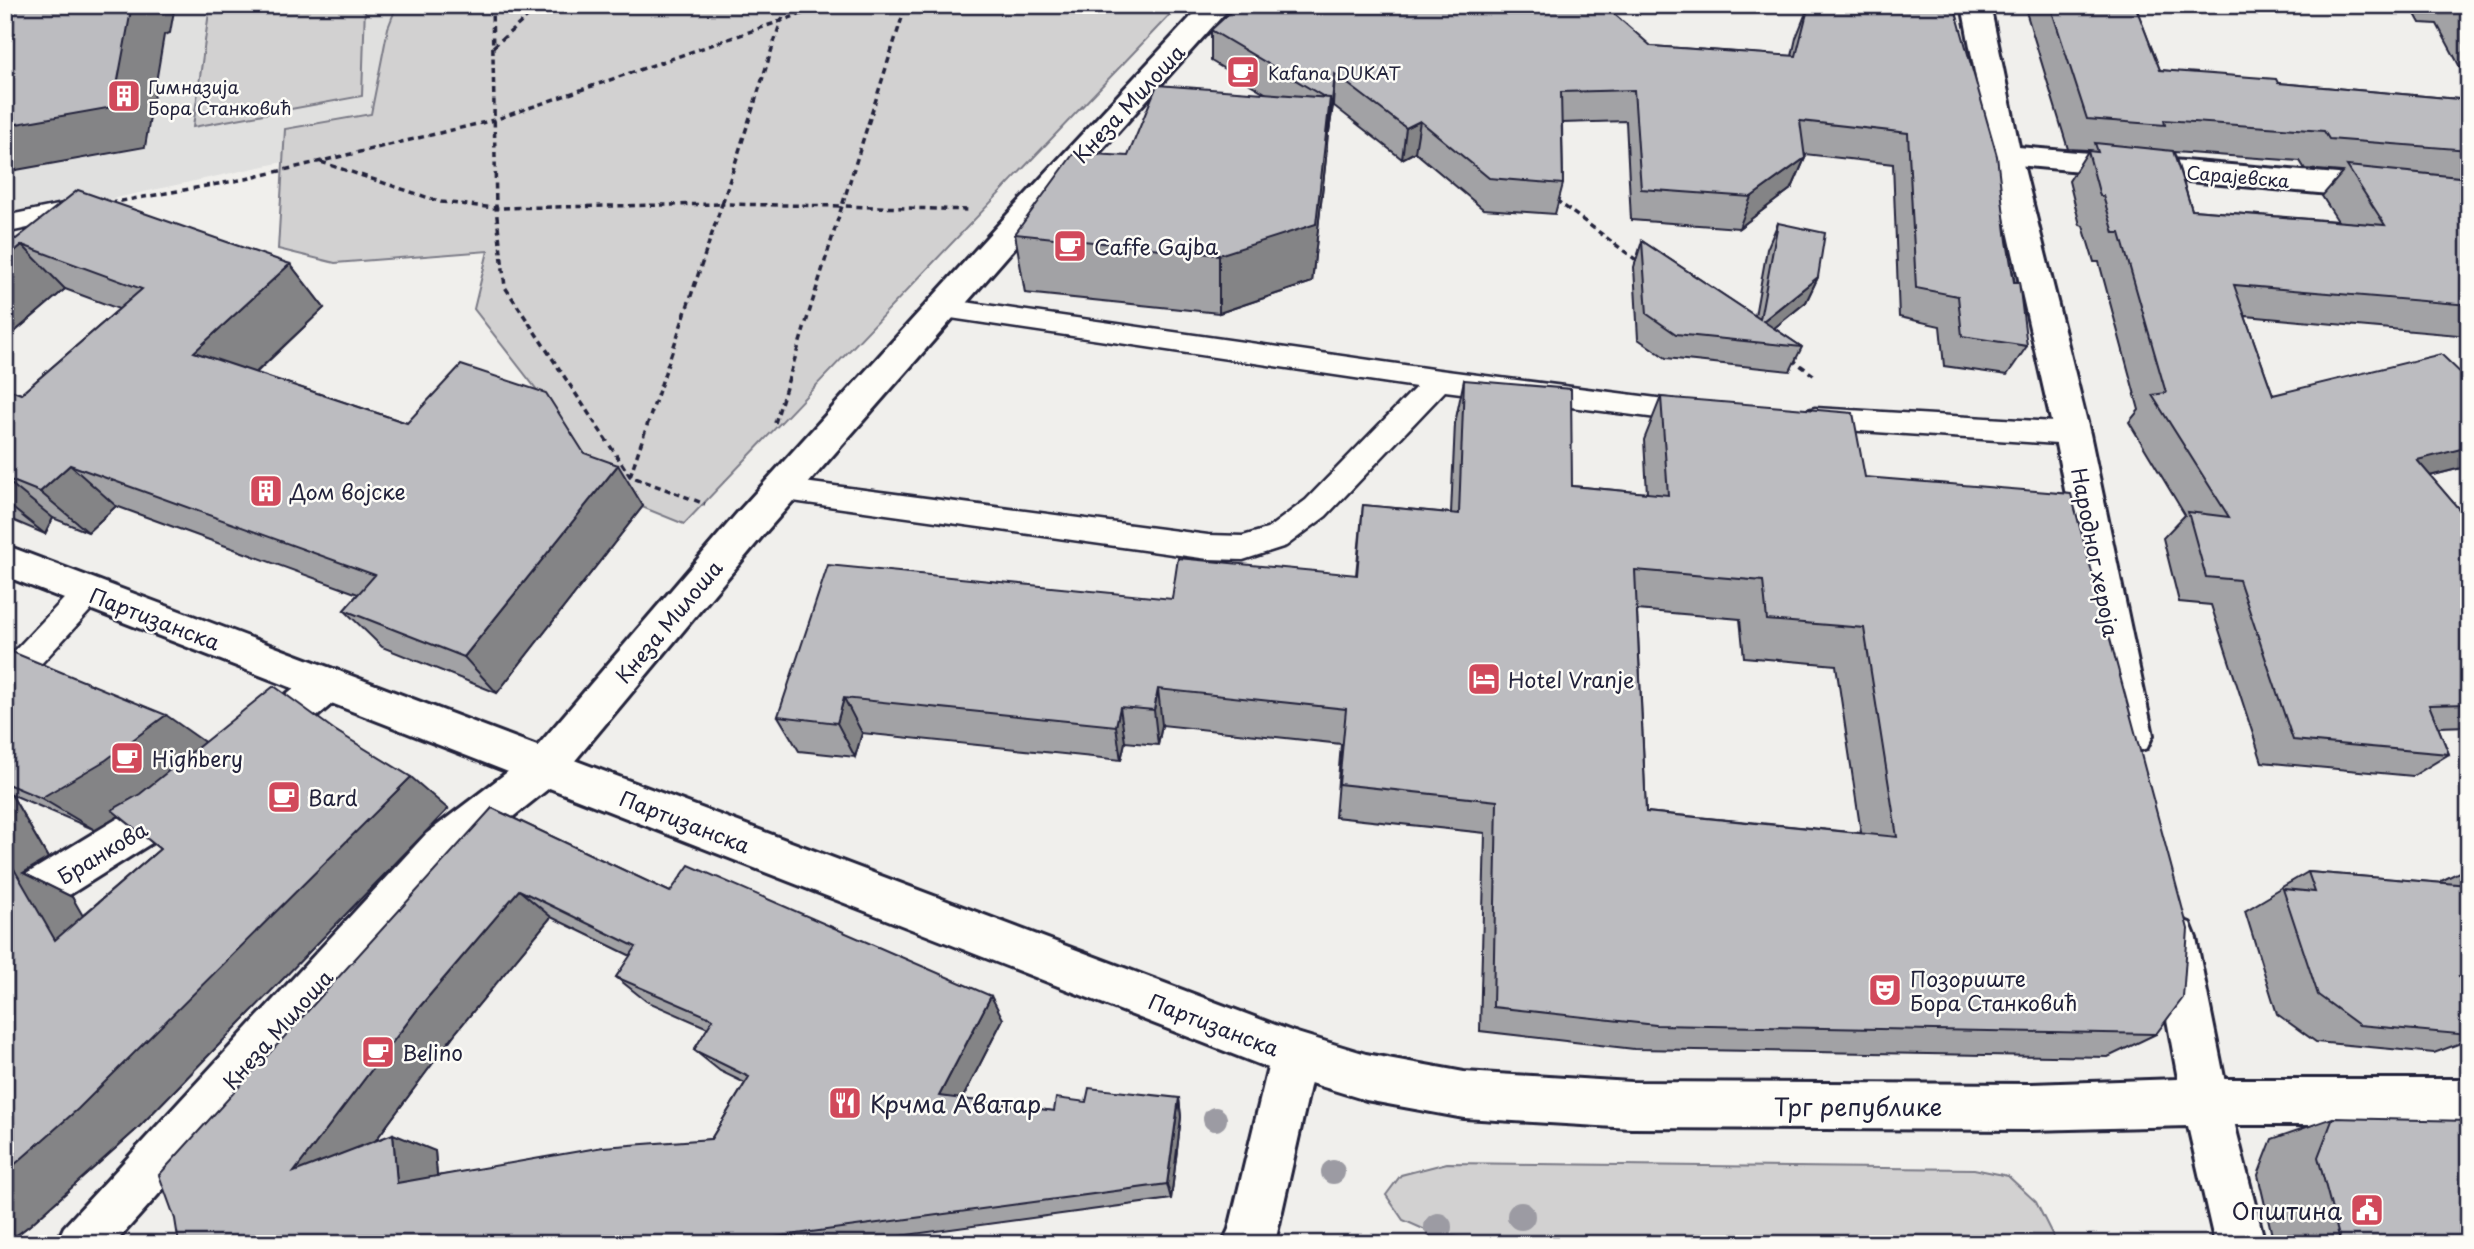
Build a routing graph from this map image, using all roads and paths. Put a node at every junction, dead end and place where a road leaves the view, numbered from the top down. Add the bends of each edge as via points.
1 (492, 5) edge
2 (541, 5) edge
3 (789, 5) edge
4 (827, 5) edge
5 (906, 5) edge
6 (1217, 5) edge
7 (1976, 5) edge
8 (781, 21) junction
9 (493, 47) junction
10 (494, 120) junction
11 (2007, 156) junction
12 (320, 161) junction
13 (1550, 195) edge
14 (2469, 196) edge
15 (722, 204) junction
16 (842, 206) junction
17 (496, 208) junction
18 (73, 210) joint
19 (1027, 213) junction
20 (5, 217) edge
21 (38, 218) junction
22 (5, 225) edge
23 (1650, 270) edge
24 (944, 308) junction
25 (1784, 352) edge
26 (1439, 380) junction
27 (1715, 414) edge
28 (1794, 417) edge
29 (1872, 420) junction
30 (772, 432) dead end
31 (2072, 434) junction
32 (630, 476) junction
33 (781, 490) junction
34 (713, 495) dead end
35 (704, 504) junction
36 (751, 523) junction
37 (5, 560) edge
38 (89, 592) junction
39 (5, 682) edge
40 (327, 684) junction
41 (544, 768) junction
42 (2140, 772) edge
43 (2167, 906) edge
44 (5, 911) edge
45 (1294, 1055) junction
46 (1366, 1077) joint
47 (2206, 1101) junction
48 (2469, 1102) edge
49 (98, 1236) edge
50 (1251, 1242) edge
51 (2240, 1244) edge

1 - 9 path
2 - 9 path
3 - 8 path
4 - 8 path
5 - 16 path
6 - 19 street, Кнеза Милоша
7 - 11 street, Народног хероја
8 - 10 path
8 - 15 path
9 - 10 path
10 - 12 path
10 - 17 path
11 - 14 street, Сарајевска
11 - 31 street, Народног хероја
12 - 17 path via 441,202
12 - 18 path
13 - 23 path
15 - 16 path
15 - 17 path
15 - 32 path
16 - 19 path
16 - 30 path
17 - 32 path via 505,286
18 - 21 lane
19 - 24 street, Кнеза Милоша
20 - 21 lane
21 - 22 lane
24 - 26 lane
24 - 33 street, Кнеза Милоша
25 - 29 path
26 - 27 lane
26 - 33 lane via 1316,508 1276,538 1243,548
28 - 29 lane
29 - 31 lane
31 - 42 street, Народног хероја
32 - 35 path
33 - 36 street, Кнеза Милоша
34 - 35 path
35 - 36 path
36 - 41 street, Кнеза Милоша
37 - 38 street, Партизанска
38 - 39 lane
38 - 40 street, Партизанска
40 - 41 street, Партизанска
40 - 44 street, Бранкова via 173,809
41 - 45 street, Партизанска
41 - 49 street, Кнеза Милоша via 441,848
43 - 47 street
45 - 46 street, Партизанска
45 - 50 street
46 - 47 street, Трг републике via 1464,1095 1631,1105 2031,1107
47 - 48 street, Трг републике
47 - 51 street

